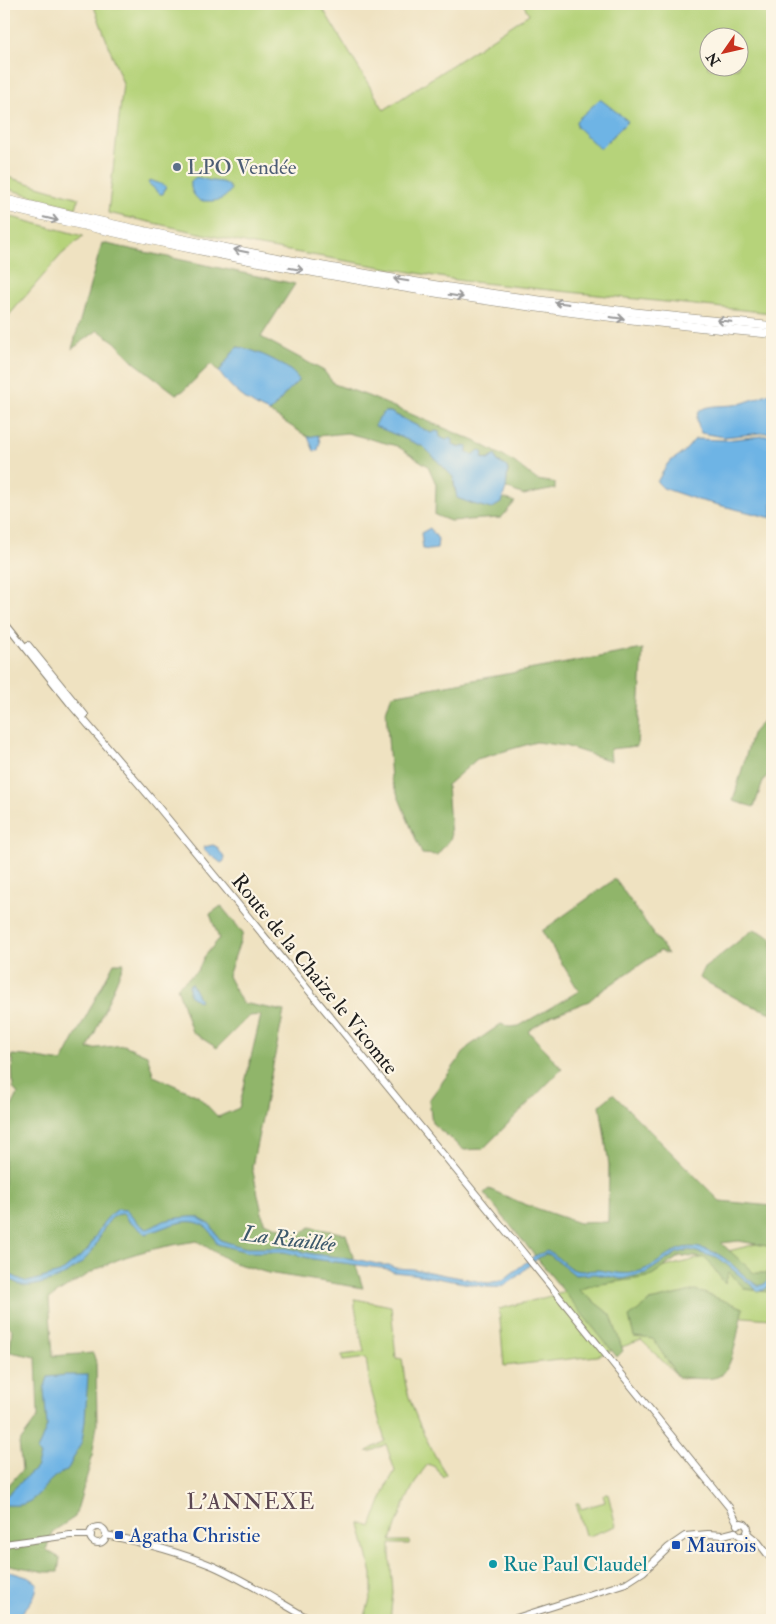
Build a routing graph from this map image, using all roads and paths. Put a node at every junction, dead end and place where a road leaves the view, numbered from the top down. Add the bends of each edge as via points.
1 (4, 199) edge
2 (4, 207) edge
3 (772, 326) edge
4 (772, 334) edge
5 (4, 616) edge
6 (4, 621) edge
7 (100, 737) junction
8 (738, 1524) junction
9 (735, 1532) junction
10 (748, 1533) junction
11 (91, 1534) junction
12 (106, 1535) junction
13 (4, 1544) edge
14 (772, 1560) edge
15 (311, 1620) edge
16 (510, 1620) edge

3 -> 1 highway via 558,302 366,274 192,241
2 -> 4 highway via 190,249 397,287 596,315
5 - 7 main road, Route de la Chaize le Vicomte
6 - 7 main road, Route de la Chaize le Vicomte
7 - 8 main road, Route de la Chaize le Vicomte via 528,1258 729,1506
8 - 9 main road
8 - 10 main road via 747,1526
9 - 10 main road via 742,1537
9 - 16 main road via 723,1536 685,1536 626,1583
10 - 14 main road
11 - 12 main road via 100,1527
11 - 12 main road via 98,1543
11 - 13 main road
12 - 15 main road via 134,1540 212,1566

